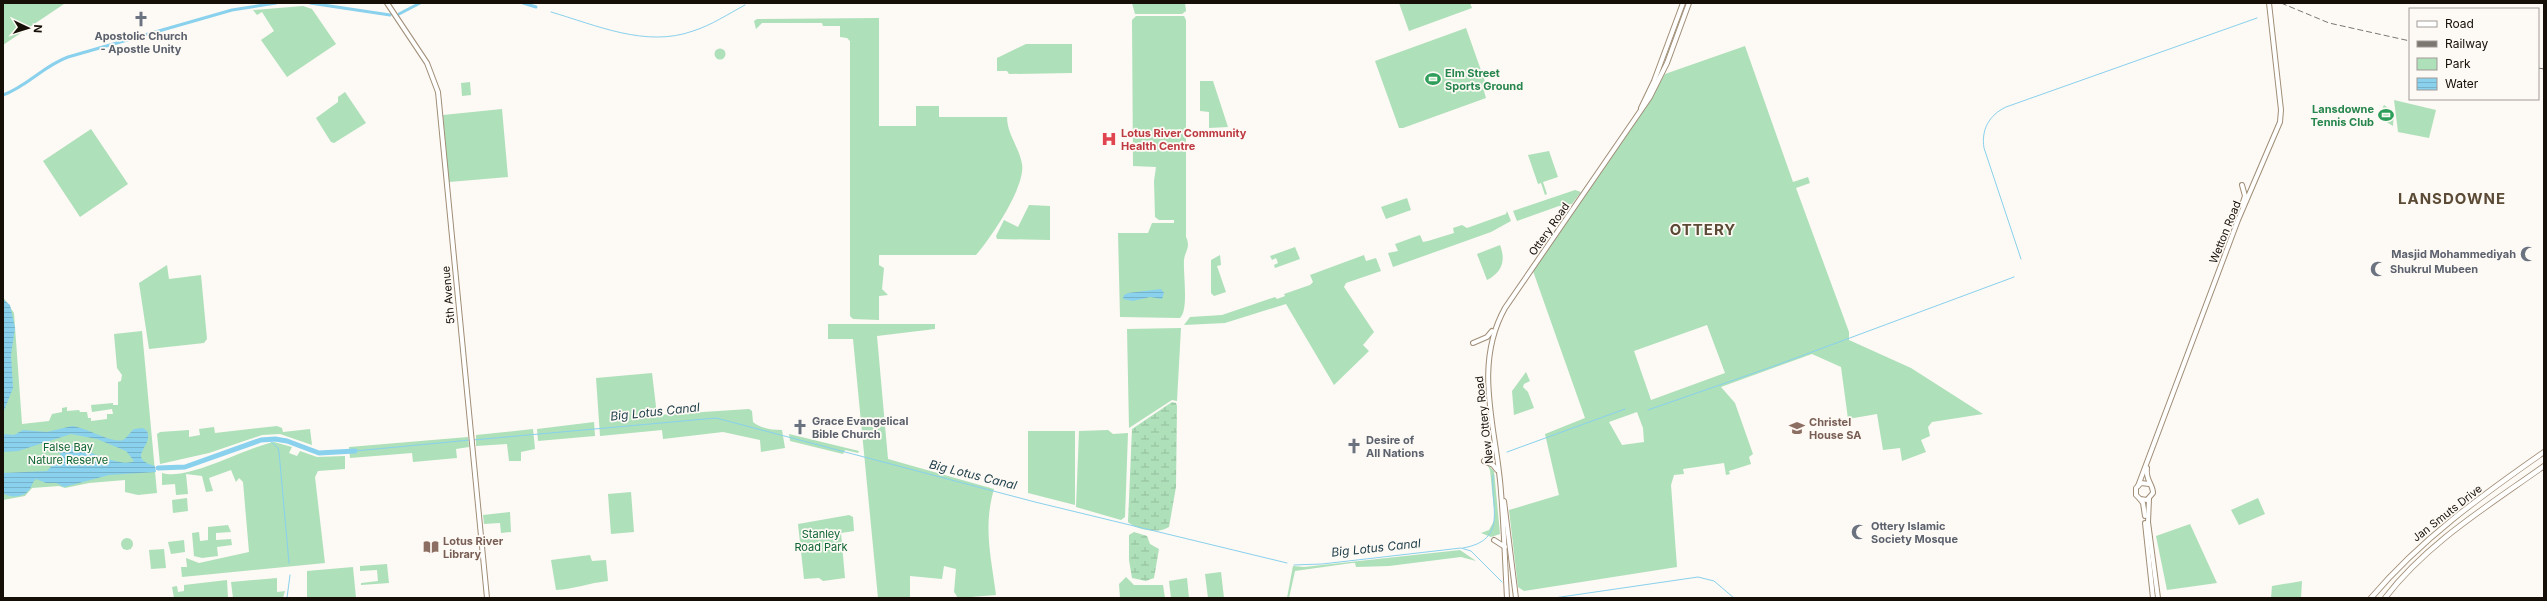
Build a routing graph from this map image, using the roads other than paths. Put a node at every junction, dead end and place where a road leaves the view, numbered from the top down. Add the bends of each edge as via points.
1 (388, 3) edge
2 (1683, 3) edge
3 (1689, 3) edge
4 (2269, 3) edge
5 (1630, 128) junction
6 (2242, 185) dead end
7 (2241, 214) junction
8 (1495, 328) junction
9 (1473, 343) dead end
10 (1490, 344) joint
11 (1494, 432) junction
12 (2544, 452) edge
13 (2148, 463) junction
14 (2544, 466) edge
15 (1499, 474) junction
16 (2149, 484) junction
17 (2138, 486) junction
18 (1501, 493) junction
19 (2140, 499) junction
20 (2149, 499) junction
21 (1494, 540) dead end
22 (1505, 548) junction
23 (487, 598) edge
24 (1506, 598) edge
25 (1516, 598) edge
26 (2153, 598) edge
27 (2158, 598) edge
28 (2371, 598) edge
29 (2384, 598) edge

1 - 23 main road, 5th Avenue via 430,68 438,92
2 - 5 main road, Ottery Road via 1649,92
3 - 5 main road, Ottery Road via 1656,87
4 - 7 main road, Wetton Road via 2281,120
5 - 8 main road, Ottery Road via 1505,308
6 - 7 main road via 2245,196
7 - 13 main road, Wetton Road
8 - 9 main road via 1487,336
8 - 10 main road, Ottery Road
10 - 11 main road, New Ottery Road via 1486,381
11 - 15 main road, New Ottery Road
11 - 15 main road via 1493,452 1484,461 1494,464
12 - 28 main road, Jan Smuts Drive via 2433,534 2404,560
13 - 16 main road, Wetton Road via 2146,477
13 - 17 main road, Wetton Road
14 - 29 main road, Jan Smuts Drive via 2444,538 2410,569
15 - 18 main road, New Ottery Road
16 - 17 main road via 2143,483
16 - 20 main road via 2153,491
17 - 19 main road via 2136,493
18 - 22 main road, New Ottery Road
18 - 25 main road, New Ottery Road via 1514,568
19 - 20 main road
19 - 26 main road via 2144,506
20 - 27 main road via 2148,522
21 - 22 main road
22 - 24 main road, New Ottery Road

